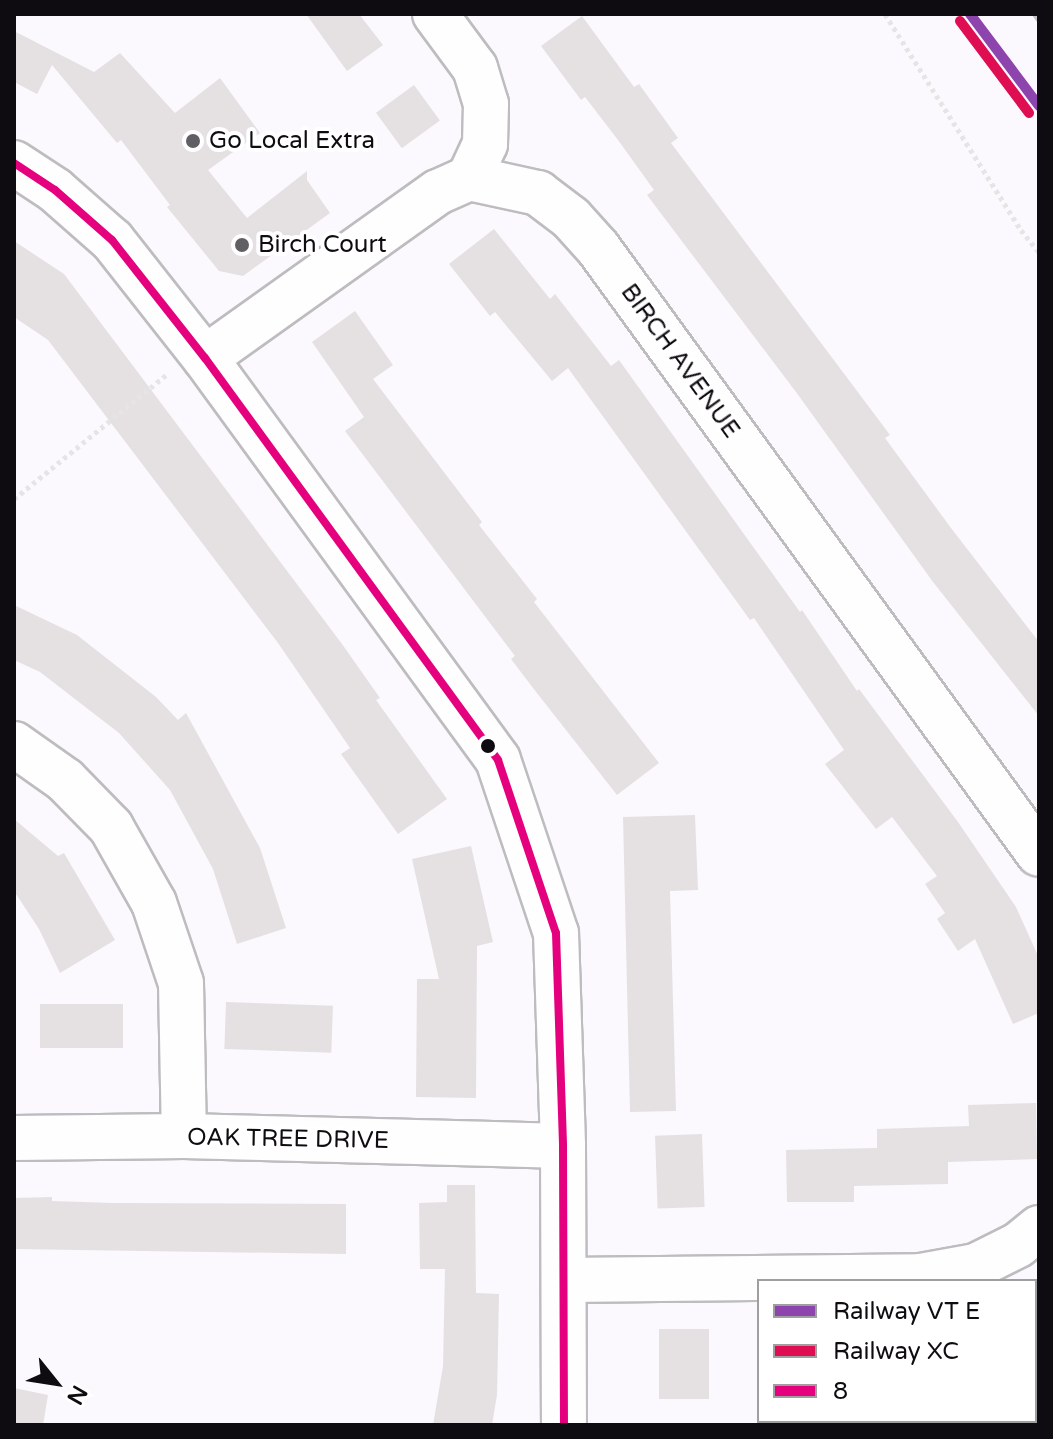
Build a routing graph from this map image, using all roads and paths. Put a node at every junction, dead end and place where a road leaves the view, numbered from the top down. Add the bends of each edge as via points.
1 (435, 14) edge
2 (885, 14) edge
3 (14, 163) edge
4 (469, 178) junction
5 (1039, 252) edge
6 (202, 353) junction
7 (14, 499) edge
8 (14, 744) edge
9 (1039, 854) edge
10 (184, 1136) junction
11 (14, 1138) edge
12 (563, 1146) junction
13 (1039, 1228) edge
14 (565, 1280) junction
15 (564, 1425) edge

1 - 4 street via 475,68 486,104 485,144
2 - 5 path
3 - 6 street via 55,190 112,240
4 - 6 street via 438,192
4 - 9 street, BIRCH AVENUE via 538,193 598,248
6 - 7 path
6 - 12 street via 498,760 556,933
8 - 10 street via 65,780 111,827 154,903 181,983
10 - 11 street, OAK TREE DRIVE
10 - 12 street, OAK TREE DRIVE
12 - 14 street
13 - 14 street via 976,1266 921,1276
14 - 15 street

